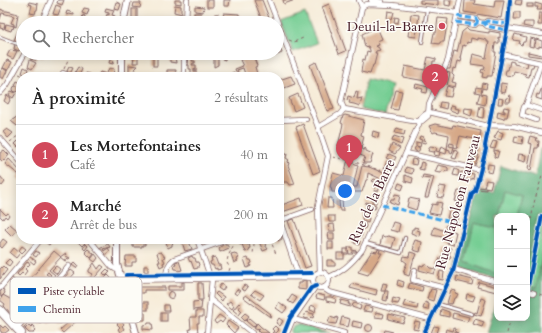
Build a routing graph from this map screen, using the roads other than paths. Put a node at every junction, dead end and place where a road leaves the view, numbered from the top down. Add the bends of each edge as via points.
1 (51, 0) edge
2 (128, 0) edge
3 (187, 0) edge
4 (269, 0) edge
5 (359, 0) edge
6 (371, 0) edge
7 (460, 0) edge
8 (510, 0) edge
9 (392, 5) junction
10 (362, 8) junction
11 (427, 9) junction
12 (458, 15) junction
13 (44, 16) edge
14 (125, 16) edge
15 (186, 16) edge
16 (275, 16) edge
17 (456, 22) junction
18 (478, 22) junction
19 (507, 27) junction
20 (542, 34) edge
21 (0, 37) edge
22 (284, 39) edge
23 (422, 42) dead end
24 (16, 43) edge
25 (502, 54) junction
26 (21, 60) edge
27 (122, 60) edge
28 (184, 60) edge
29 (541, 63) edge
30 (122, 72) edge
31 (184, 72) edge
32 (0, 93) edge
33 (526, 105) junction
34 (344, 110) junction
35 (541, 110) dead end
36 (428, 112) junction
37 (306, 119) dead end
38 (284, 120) edge
39 (536, 120) dead end
40 (419, 121) junction
41 (489, 125) junction
42 (318, 127) junction
43 (542, 133) edge
44 (0, 138) edge
45 (406, 153) junction
46 (16, 156) edge
47 (481, 170) junction
48 (312, 209) dead end
49 (284, 220) edge
50 (284, 233) edge
51 (405, 238) dead end
52 (365, 242) junction
53 (37, 244) edge
54 (93, 244) edge
55 (117, 244) edge
56 (198, 244) edge
57 (216, 244) edge
58 (200, 250) junction
59 (69, 266) dead end
60 (453, 269) junction
61 (118, 270) junction
62 (415, 270) dead end
63 (320, 272) junction
64 (61, 277) edge
65 (121, 277) edge
66 (299, 277) junction
67 (329, 277) junction
68 (313, 278) junction
69 (165, 279) junction
70 (211, 279) junction
71 (142, 280) edge
72 (494, 281) edge
73 (316, 286) junction
74 (325, 287) junction
75 (0, 288) edge
76 (445, 288) junction
77 (530, 292) edge
78 (534, 293) dead end
79 (211, 300) junction
80 (437, 304) junction
81 (0, 310) edge
82 (472, 314) dead end
83 (293, 319) junction
84 (430, 319) junction
85 (10, 321) edge
86 (12, 323) edge
87 (25, 323) edge
88 (133, 323) edge
89 (19, 331) edge
90 (136, 333) edge
91 (207, 333) edge
92 (252, 333) edge
93 (287, 333) edge
94 (344, 333) edge
95 (424, 333) edge

1 - 13 street
2 - 14 street
3 - 15 street
4 - 16 street
5 - 10 street
6 - 9 street
7 - 12 street, Rue de la Barre
8 - 19 street, Rue Napoleon Fauveau
9 - 10 street via 367,4
9 - 11 street
10 - 34 street via 342,99
11 - 12 street
11 - 23 lane
12 - 17 street, Rue de la Barre
12 - 18 street via 476,19
17 - 18 street via 475,25
17 - 36 street, Rue de la Barre via 448,60
18 - 19 street via 487,21
19 - 20 street
19 - 25 street, Rue Napoleon Fauveau
21 - 24 lane
22 - 42 street
25 - 29 street
25 - 41 street, Rue Napoleon Fauveau
26 - 32 street
27 - 30 street
28 - 31 street
29 - 33 street
33 - 35 street
33 - 39 street via 522,115
34 - 40 street
34 - 42 street
36 - 40 street, Rue de la Barre via 426,118
36 - 41 street
37 - 38 street
40 - 45 street, Rue de la Barre
41 - 43 street via 514,126
41 - 47 street, Rue Napoleon Fauveau
42 - 63 street via 328,156 318,206
44 - 46 street
45 - 47 street
45 - 52 street, Rue de la Barre
47 - 60 street, Rue Napoleon Fauveau via 475,191 472,193
48 - 49 street
50 - 66 street
51 - 52 lane via 401,253
52 - 67 street, Rue de la Barre via 353,261
53 - 75 street
54 - 61 street via 112,267
55 - 61 street
56 - 58 street
57 - 58 street
58 - 69 street via 170,262
58 - 70 street
59 - 64 street
60 - 72 street
60 - 76 street, Rue Napoleon Fauveau
61 - 65 street
62 - 76 street via 413,280
63 - 67 street via 326,273
63 - 68 street
66 - 68 street
66 - 70 street
67 - 74 street
68 - 73 street
69 - 70 street
69 - 71 street
70 - 79 street
73 - 74 street
73 - 83 street
74 - 84 street via 327,291
76 - 80 street, Rue Napoleon Fauveau
77 - 78 street
79 - 91 street
79 - 92 street
80 - 82 lane
80 - 84 street, Rue Napoleon Fauveau
81 - 85 main road
83 - 93 street
83 - 94 street
84 - 95 street, Rue Napoleon Fauveau
86 - 89 main road
87 - 89 street
88 - 90 street

